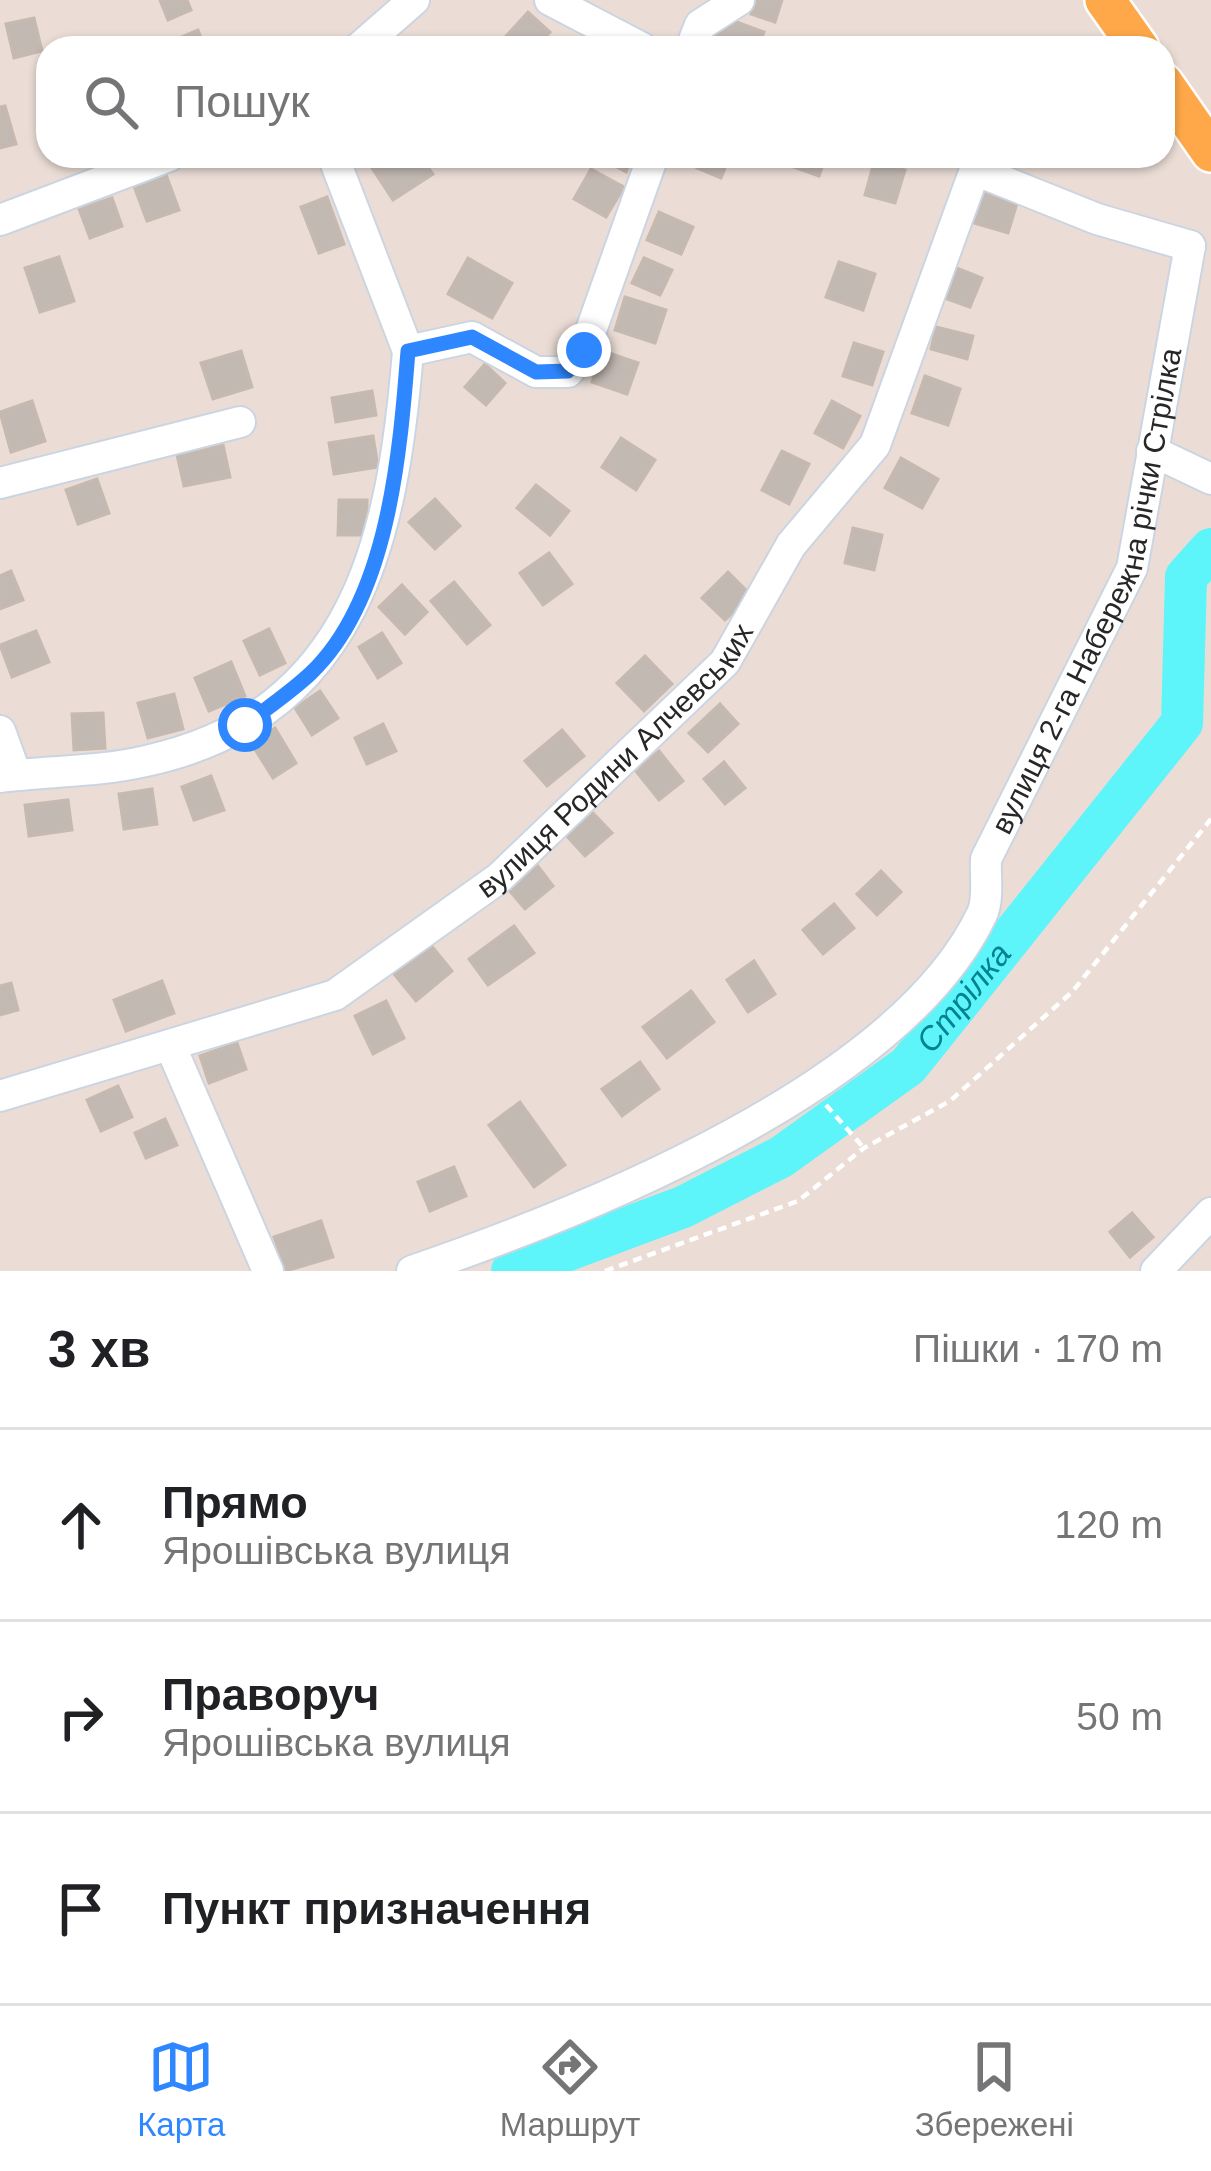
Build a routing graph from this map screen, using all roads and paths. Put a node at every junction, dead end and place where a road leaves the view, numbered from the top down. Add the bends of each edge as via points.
1 (414, 0) edge
2 (550, 0) edge
3 (739, 0) edge
4 (1105, 0) edge
5 (372, 36) edge
6 (619, 36) edge
7 (696, 36) edge
8 (1130, 36) edge
9 (1175, 100) edge
10 (1211, 152) edge
11 (137, 168) edge
12 (338, 168) edge
13 (649, 168) edge
14 (976, 168) edge
15 (989, 168) edge
16 (0, 220) edge
17 (1200, 241) edge
18 (408, 351) junction
19 (240, 422) dead end
20 (1152, 451) junction
21 (1211, 478) edge
22 (0, 483) edge
23 (0, 731) edge
24 (8, 776) edge
25 (1211, 819) edge
26 (170, 1046) junction
27 (0, 1096) edge
28 (822, 1100) dead end
29 (864, 1148) junction
30 (1211, 1214) edge
31 (268, 1271) edge
32 (412, 1271) edge
33 (605, 1271) edge
34 (1156, 1271) edge

1 - 5 street
2 - 6 street
3 - 7 street
4 - 8 main road
9 - 10 main road
11 - 16 street
12 - 18 street
13 - 18 street via 584,350 568,371 536,372 472,337
14 - 26 street, вулиця Родини Алчевських via 874,445 791,545 725,662 499,878 334,995
15 - 17 street via 1096,219
17 - 20 street, вулиця 2-га Набережна річки Стрілка
18 - 24 street via 388,517 359,600 314,670 245,725 147,761
19 - 22 street
20 - 21 street
20 - 32 street, вулиця 2-га Набережна річки Стрілка via 1132,568 986,860 984,910 925,995 809,1089 645,1180 549,1224
23 - 24 street
25 - 29 path via 1072,992 1005,1057 950,1101
26 - 27 street, вулиця Родини Алчевських
26 - 31 street
28 - 29 path
29 - 33 path via 798,1201
30 - 34 street

